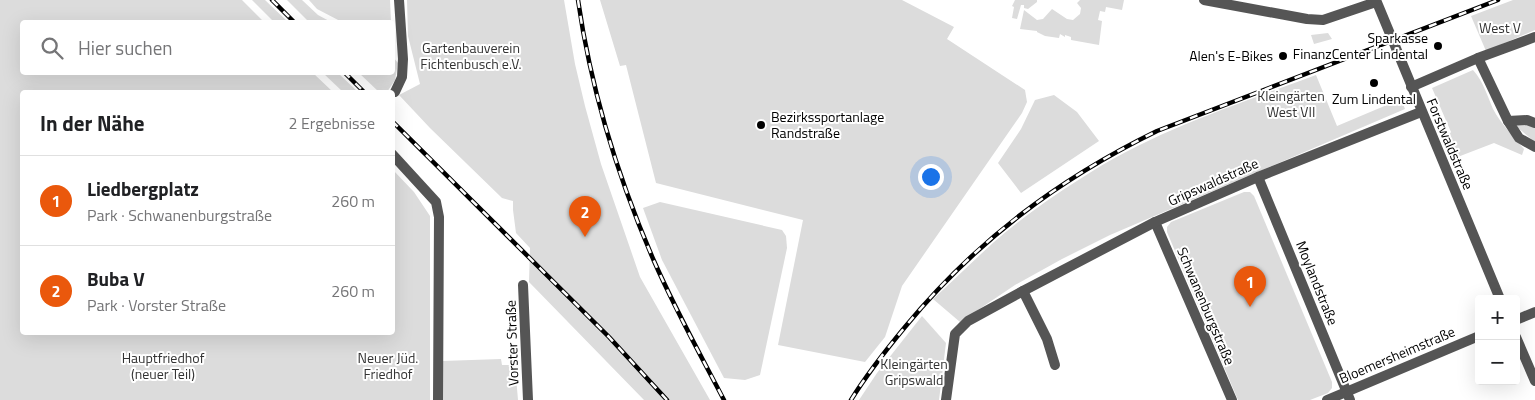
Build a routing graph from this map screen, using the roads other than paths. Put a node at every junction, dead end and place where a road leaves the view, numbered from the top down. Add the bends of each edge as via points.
1 (399, 0) edge
2 (1204, 0) edge
3 (1376, 1) edge
4 (1535, 37) edge
5 (1478, 58) junction
6 (1411, 87) junction
7 (395, 92) dead end
8 (1421, 112) junction
9 (1508, 121) junction
10 (1535, 123) edge
11 (1535, 147) edge
12 (395, 157) edge
13 (1258, 177) junction
14 (1155, 222) junction
15 (523, 284) dead end
16 (1023, 291) junction
17 (1498, 295) edge
18 (1535, 312) edge
19 (1520, 318) edge
20 (1475, 338) edge
21 (1517, 340) edge
22 (1055, 365) dead end
23 (1535, 381) edge
24 (1348, 396) edge
25 (438, 400) edge
26 (528, 400) edge
27 (946, 400) edge
28 (1232, 400) edge
29 (1327, 400) edge

1 - 7 street via 403,59 402,77
2 - 3 street via 1307,20 1323,20
3 - 6 street, Forstwaldstraße
4 - 5 street
5 - 6 street
5 - 9 street
6 - 8 street, Forstwaldstraße
8 - 13 street, Gripswaldstraße
8 - 17 street, Forstwaldstraße
9 - 10 street
9 - 11 street via 1520,138
12 - 25 street via 436,202 439,217
13 - 14 street, Gripswaldstraße
13 - 24 street, Moylandstraße
14 - 16 street, Gripswaldstraße
14 - 28 street, Schwanenburgstraße
15 - 26 street, Vorster Straße
16 - 22 street via 1047,339
16 - 27 street, Gripswaldstraße via 968,321 955,334
18 - 19 street
20 - 24 street, Bloemersheimstraße
21 - 23 street
24 - 29 street, Bloemersheimstraße

